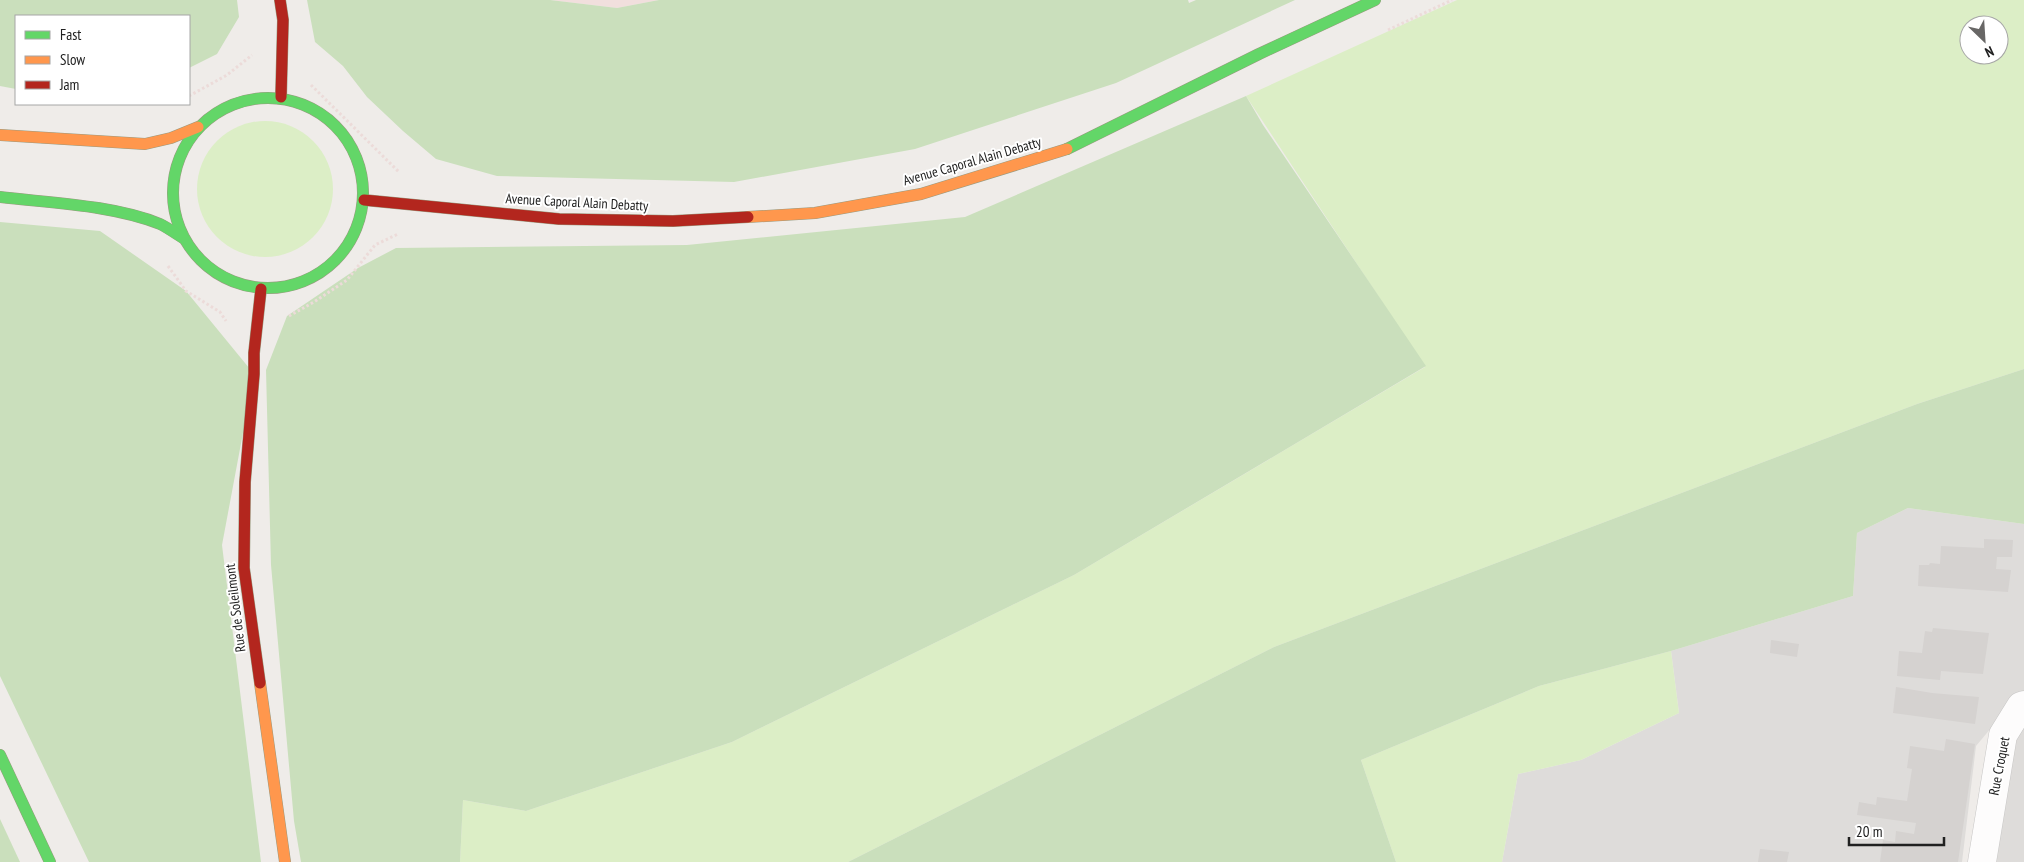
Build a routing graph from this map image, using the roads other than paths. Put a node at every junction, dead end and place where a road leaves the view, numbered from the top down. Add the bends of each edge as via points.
1 (280, 0) edge
2 (1375, 0) edge
3 (281, 97) junction
4 (198, 127) junction
5 (0, 135) edge
6 (0, 198) edge
7 (364, 200) junction
8 (183, 238) junction
9 (261, 289) junction
10 (2024, 705) edge
11 (0, 755) edge
12 (50, 862) edge
13 (285, 862) edge
14 (1982, 862) edge

1 - 3 main road via 283,20
2 - 7 main road, Avenue Caporal Alain Debatty via 1072,147 921,194 815,213 673,221 559,219
3 - 4 main road via 244,100 222,108
3 - 7 main road via 309,105 333,122 352,144 362,171
4 - 5 main road via 145,144
4 - 8 main road via 177,161 173,190 172,200
6 - 8 main road via 118,212 162,225
7 - 9 main road via 354,236 331,266 298,284
8 - 9 main road via 197,258 216,274 237,284
9 - 13 main road, Rue de Soleilmont via 245,482 244,568
10 - 14 street, Rue Croquet via 2003,735
11 - 12 main road

